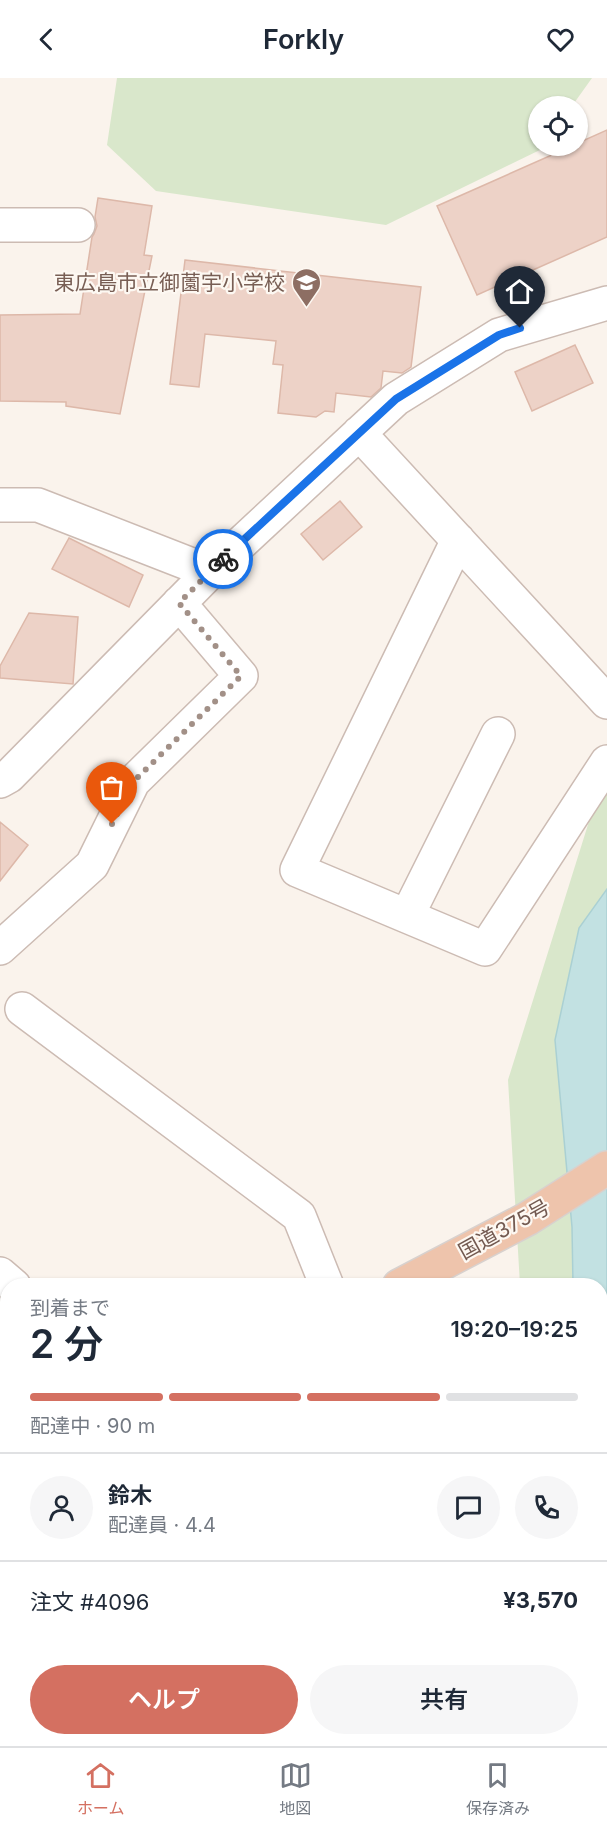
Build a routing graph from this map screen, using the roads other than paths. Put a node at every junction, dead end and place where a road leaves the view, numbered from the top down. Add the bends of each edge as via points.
1 (0, 225) edge
2 (78, 225) dead end
3 (607, 303) edge
4 (359, 433) junction
5 (0, 505) edge
6 (458, 540) junction
7 (210, 572) junction
8 (179, 603) junction
9 (607, 702) edge
10 (498, 734) dead end
11 (607, 762) edge
12 (0, 781) edge
13 (407, 916) junction
14 (0, 948) edge
15 (22, 1009) dead end
16 (607, 1168) edge
17 (324, 1278) edge
18 (414, 1278) edge

1 - 2 street
3 - 4 street via 499,335 396,399
4 - 6 street
4 - 7 street
5 - 7 street via 38,505
6 - 9 street
6 - 13 street via 297,870
7 - 8 street
8 - 12 street
8 - 14 street via 241,676 133,782 92,865
10 - 13 street
11 - 13 street via 485,949
15 - 17 street via 299,1216
16 - 18 highway, 国道375号 via 527,1219

